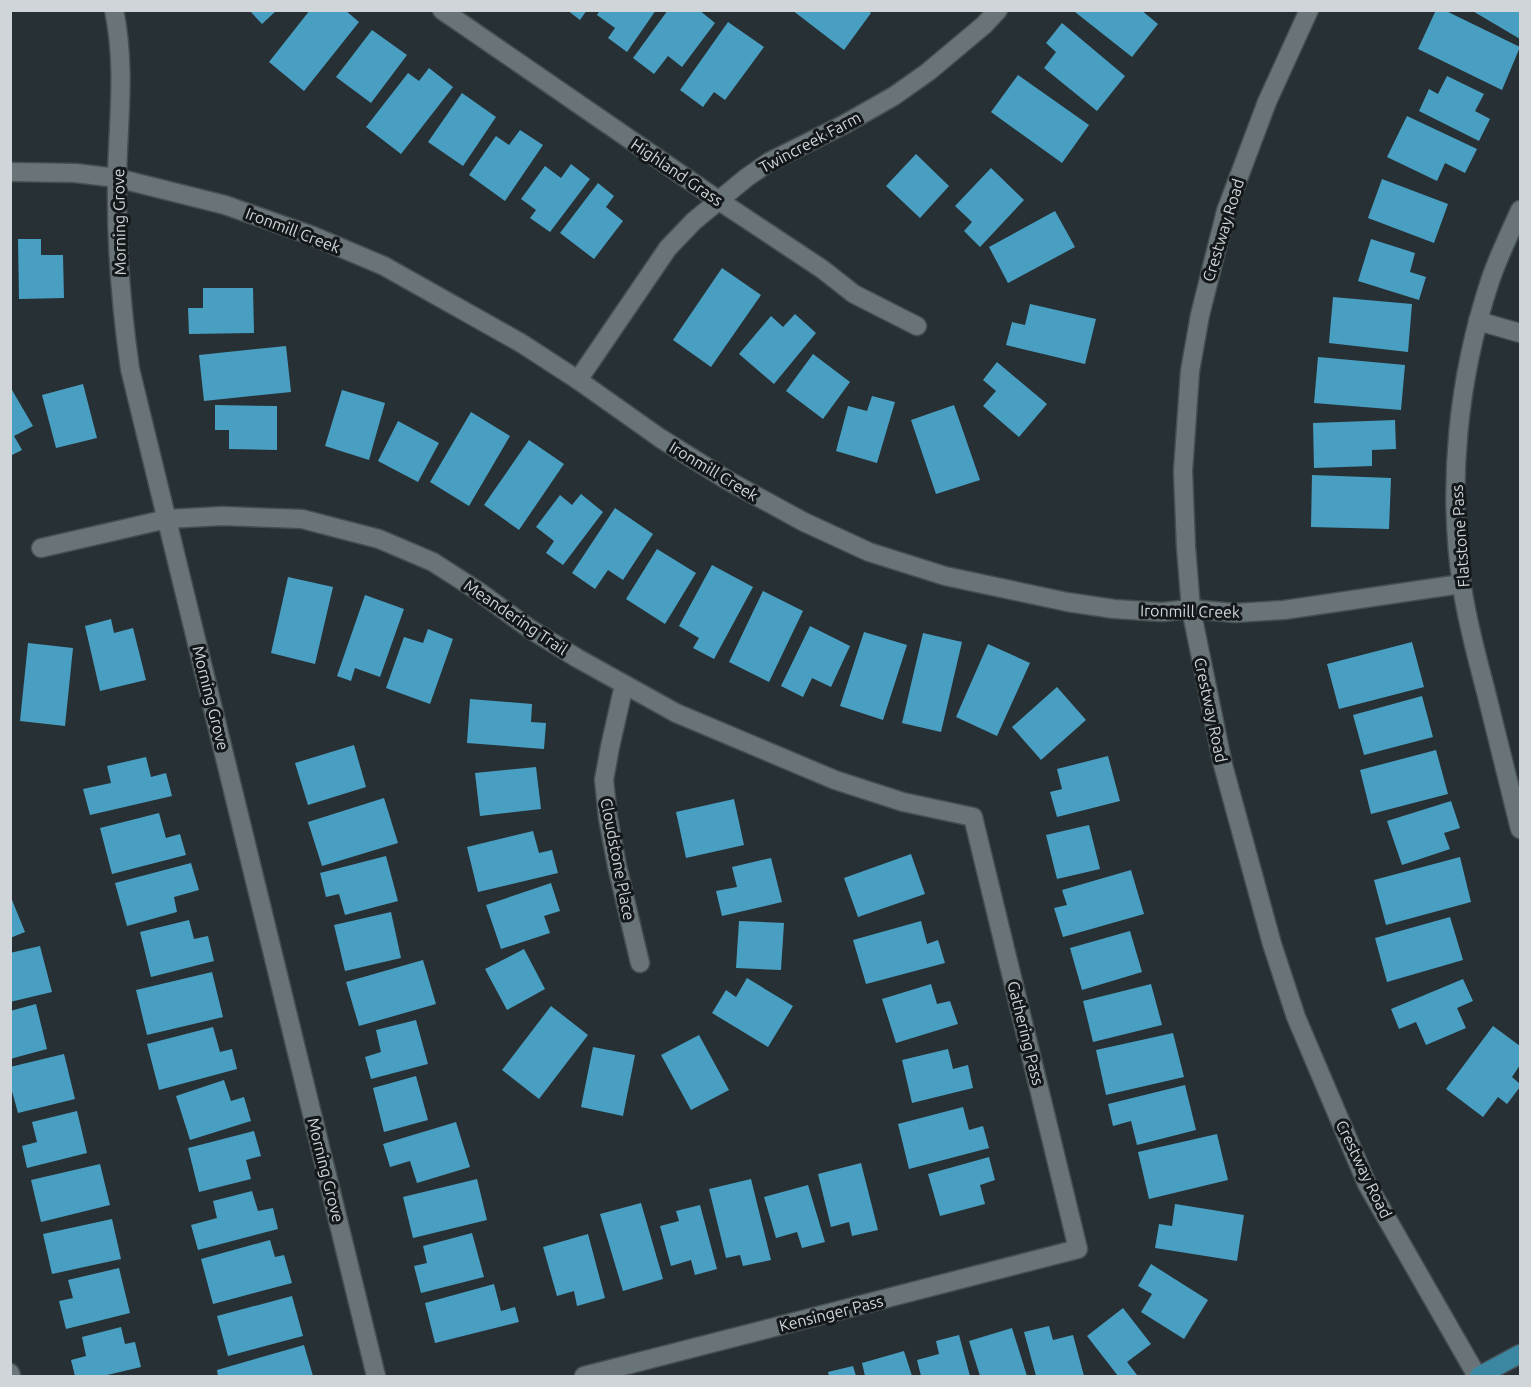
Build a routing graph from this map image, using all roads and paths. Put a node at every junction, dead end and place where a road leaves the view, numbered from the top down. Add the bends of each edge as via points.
1 (114, 10) edge
2 (442, 10) edge
3 (998, 10) edge
4 (1309, 10) edge
5 (10, 172) edge
6 (117, 178) junction
7 (718, 200) junction
8 (1521, 210) edge
9 (1478, 321) junction
10 (917, 326) dead end
11 (1521, 333) edge
12 (578, 380) junction
13 (167, 519) junction
14 (41, 548) dead end
15 (1461, 584) junction
16 (1191, 609) junction
17 (624, 685) junction
18 (973, 817) joint
19 (1521, 829) edge
20 (640, 963) dead end
21 (1078, 1249) joint
22 (1521, 1354) edge
23 (376, 1377) edge
24 (584, 1377) edge
25 (1478, 1377) edge

1 - 6 street, Morning Grove via 122,86
2 - 7 street, Highland Grass
3 - 7 street, Twincreek Farm via 928,72 894,96 769,162
4 - 16 street, Crestway Road via 1267,102 1226,211 1200,315 1190,370 1183,471
5 - 6 street, Ironmill Creek
6 - 12 street, Ironmill Creek via 225,205 384,266
6 - 13 street, Morning Grove via 119,275 130,369
7 - 10 street, Highland Grass via 854,294
7 - 12 street, Twincreek Farm via 668,248
8 - 9 street, Flatstone Pass via 1490,279
9 - 11 street
9 - 15 street, Flatstone Pass via 1461,412 1455,484
12 - 16 street, Ironmill Creek via 727,480 868,552 945,576 1067,602 1162,612
13 - 14 street, Meandering Trail
13 - 17 street, Meandering Trail via 302,519 379,539 433,562 530,629
13 - 23 street, Morning Grove
15 - 16 street, Ironmill Creek via 1284,610 1235,613
15 - 19 street, Flatstone Pass
16 - 25 street, Crestway Road via 1223,765 1296,1017 1367,1184
17 - 18 street, Meandering Trail via 676,713 835,780 903,802
17 - 20 street, Cloudstone Place via 604,780 617,866
18 - 21 street, Gathering Pass
21 - 24 street, Kensinger Pass
22 - 25 main road

